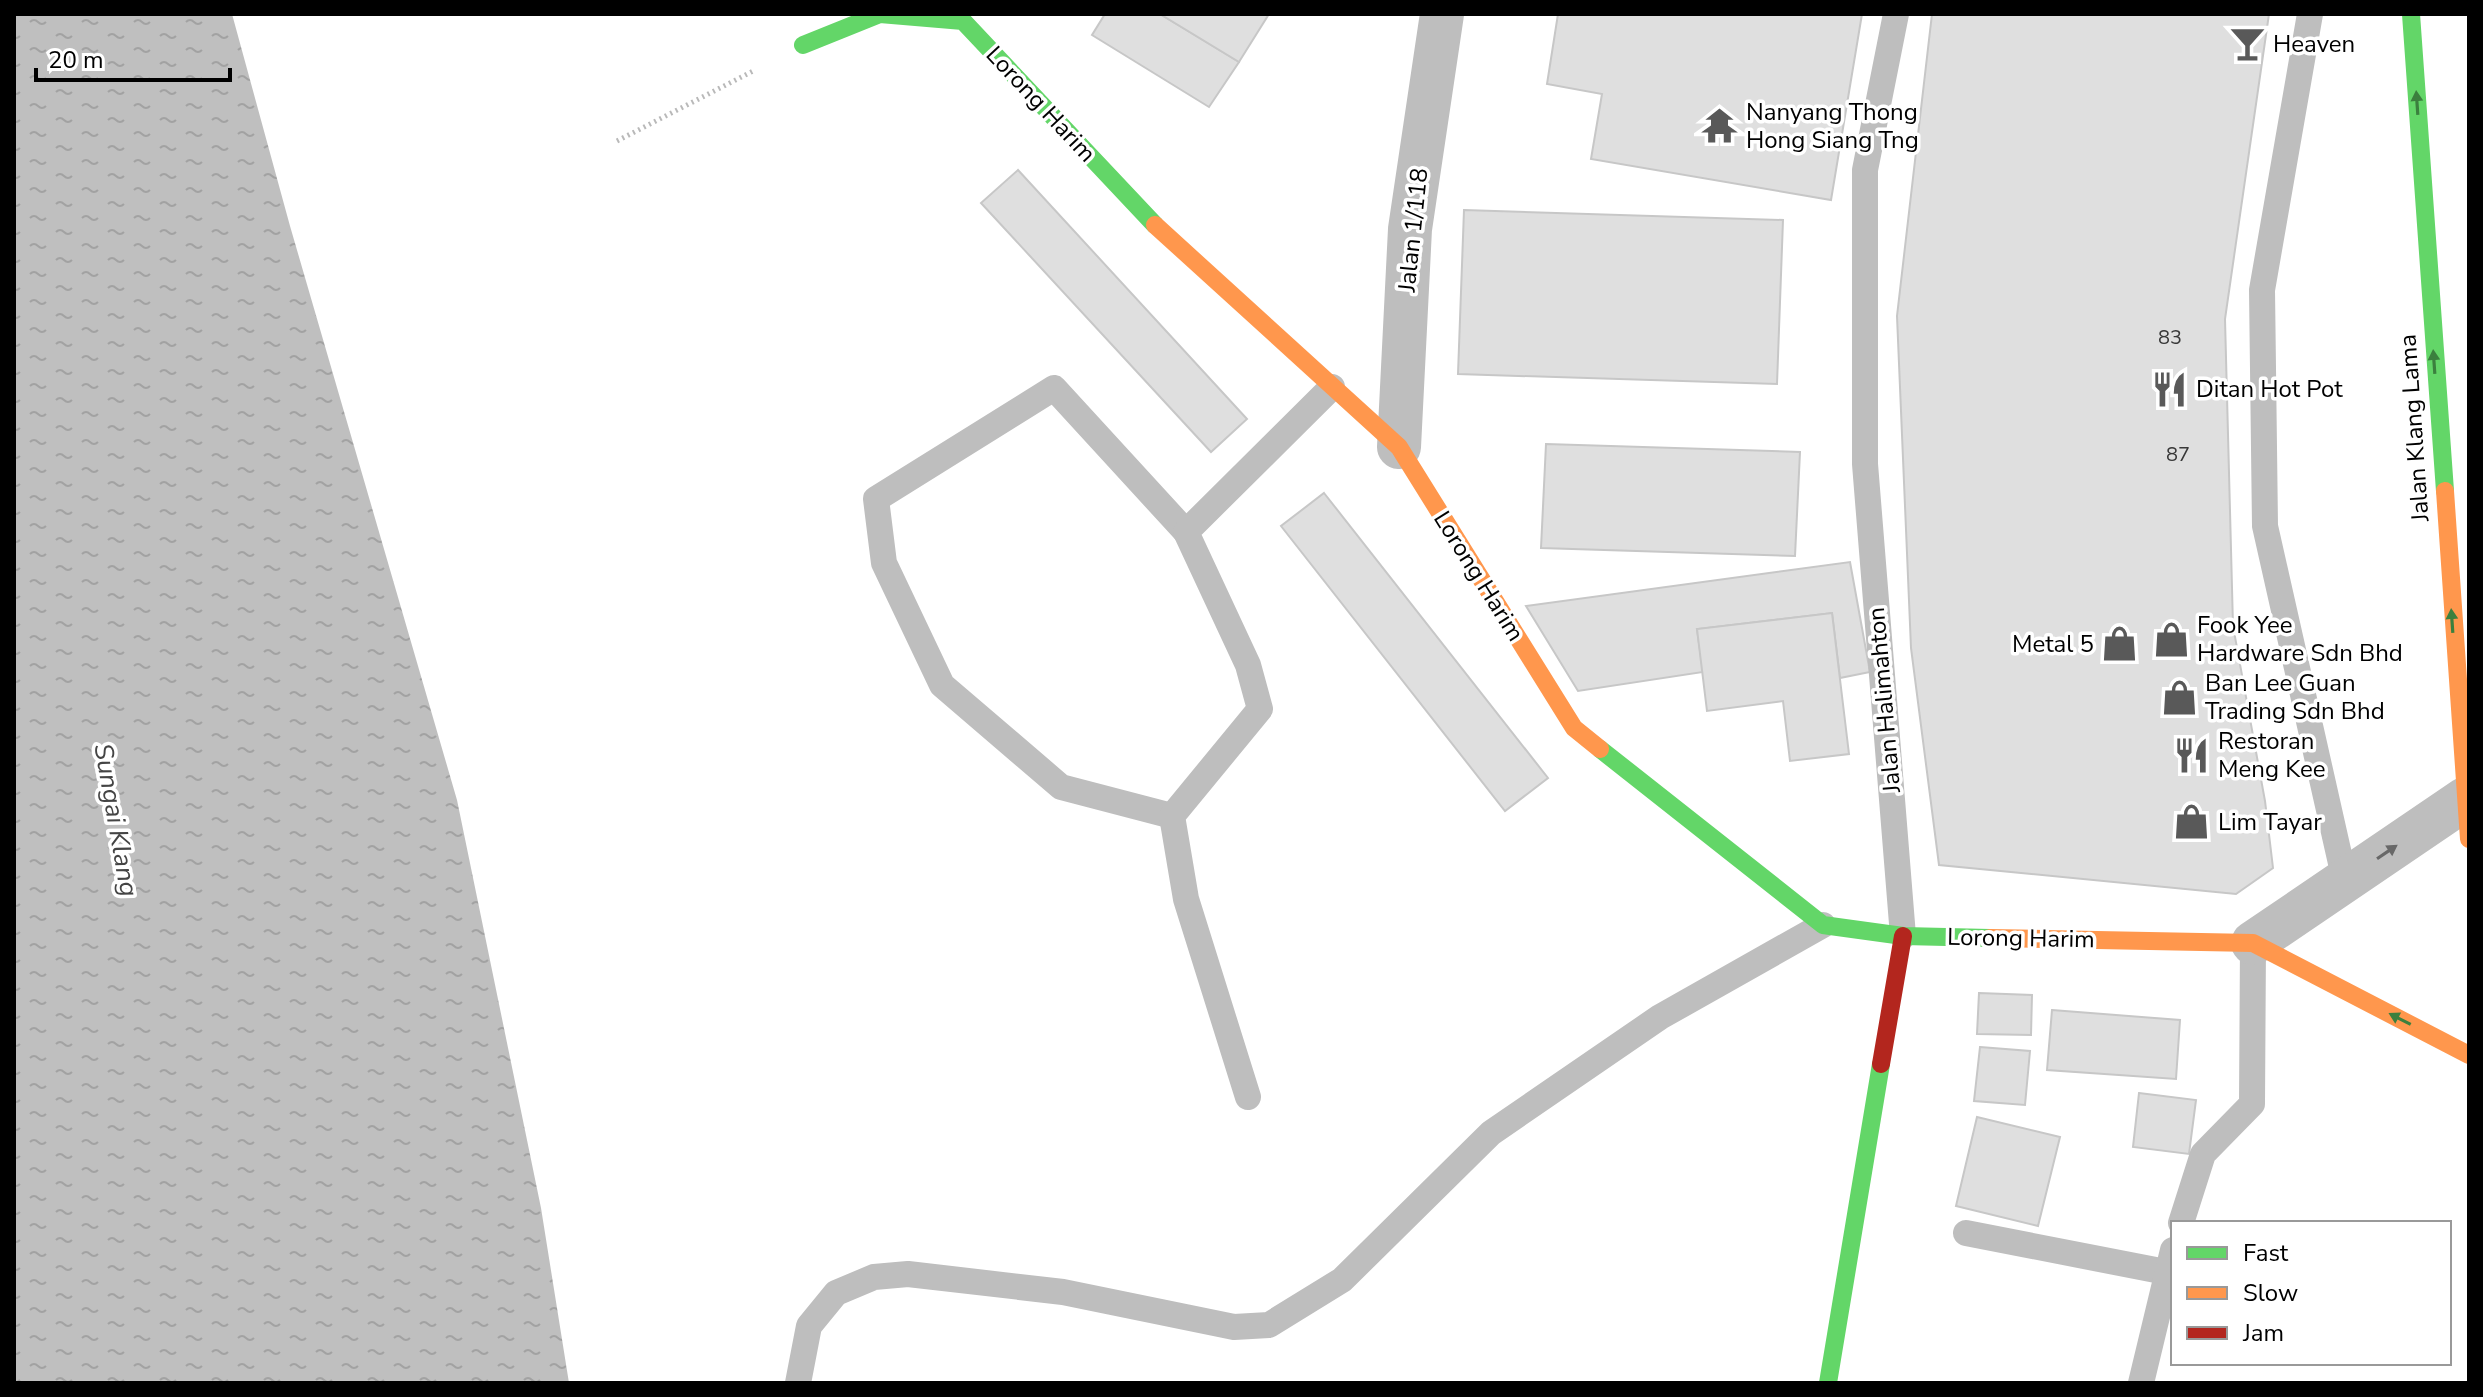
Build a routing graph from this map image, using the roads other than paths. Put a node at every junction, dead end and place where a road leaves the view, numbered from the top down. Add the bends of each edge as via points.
1 (1442, 14) edge
2 (1896, 14) edge
3 (2310, 14) edge
4 (2411, 14) edge
5 (803, 45) road end
6 (1332, 387) junction
7 (1399, 447) junction
8 (1186, 532) junction
9 (1172, 816) junction
10 (2467, 819) edge
11 (2345, 881) junction
12 (1823, 925) junction
13 (1903, 936) junction
14 (2253, 943) junction
15 (2469, 1055) edge
16 (1248, 1097) dead end
17 (2182, 1221) edge
18 (1966, 1233) dead end
19 (2170, 1261) edge
20 (798, 1383) edge
21 (1828, 1383) edge
22 (2141, 1383) edge

1 - 7 street, Jalan 1/118 via 1410,229
2 - 13 lane, Jalan Halimahton via 1865,170 1865,464
3 - 11 lane via 2262,290 2265,526
10 -> 4 street, Jalan Klang Lama
5 - 6 street, Lorong Harim via 880,14 963,21 1155,226
6 - 7 street, Lorong Harim
6 - 8 lane
7 - 12 street, Lorong Harim via 1574,728
8 - 9 lane via 1248,665 1260,709
8 - 9 lane via 1054,388 876,499 884,563 942,685 1061,787
9 - 16 lane via 1186,899
11 -> 10 street
11 - 14 street
12 - 13 street, Lorong Harim
12 - 20 lane via 1660,1017 1491,1133 1342,1280 1269,1325 1234,1327 1063,1292 908,1274 874,1277 836,1293 809,1326
13 - 14 street, Lorong Harim
13 - 21 street, Jalan Halimahton
15 -> 14 street, Lorong Harim
14 - 17 lane via 2252,1104 2203,1154
18 - 19 lane
19 - 22 lane

